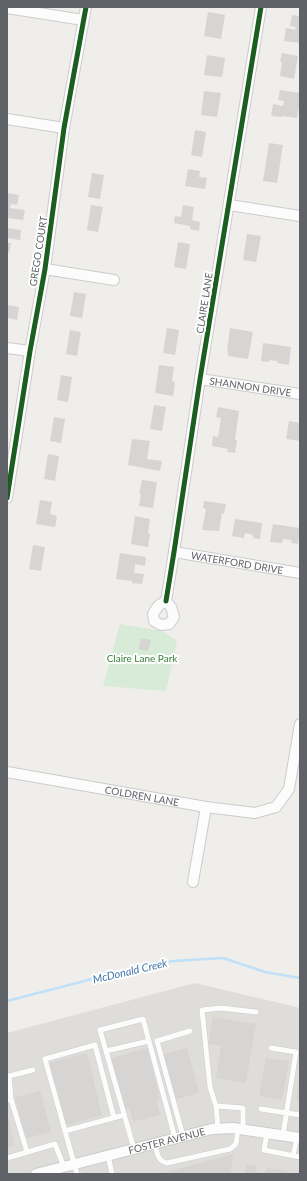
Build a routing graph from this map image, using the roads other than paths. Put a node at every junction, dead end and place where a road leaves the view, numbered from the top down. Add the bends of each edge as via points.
1 (86, 7) edge
2 (261, 7) edge
3 (7, 8) edge
4 (83, 20) junction
5 (7, 119) edge
6 (64, 128) junction
7 (229, 205) junction
8 (300, 216) edge
9 (45, 269) junction
10 (114, 280) dead end
11 (7, 348) edge
12 (30, 351) junction
13 (200, 379) junction
14 (300, 394) edge
15 (7, 498) edge
16 (174, 552) junction
17 (300, 573) edge
18 (166, 601) dead end
19 (300, 724) edge
20 (7, 772) edge
21 (206, 807) junction
22 (193, 882) dead end
23 (256, 1012) dead end
24 (190, 1031) dead end
25 (149, 1041) junction
26 (271, 1048) dead end
27 (298, 1050) edge
28 (106, 1051) junction
29 (33, 1070) dead end
30 (9, 1100) edge
31 (216, 1106) junction
32 (261, 1108) dead end
33 (286, 1113) junction
34 (300, 1115) edge
35 (124, 1116) junction
36 (114, 1118) junction
37 (218, 1128) junction
38 (241, 1129) junction
39 (65, 1131) junction
40 (267, 1133) junction
41 (283, 1135) junction
42 (179, 1137) junction
43 (299, 1138) edge
44 (155, 1144) junction
45 (134, 1149) junction
46 (27, 1152) junction
47 (108, 1155) junction
48 (293, 1156) junction
49 (300, 1157) edge
50 (7, 1158) edge
51 (66, 1170) edge
52 (36, 1174) edge
53 (112, 1174) edge

1 - 4 street, GREGO COURT
2 - 7 street, CLAIRE LANE
3 - 4 street
4 - 6 street, GREGO COURT
5 - 6 street
6 - 9 street, GREGO COURT
7 - 8 street
7 - 13 street, CLAIRE LANE
9 - 10 street
9 - 12 street, GREGO COURT
11 - 12 street
12 - 15 street, GREGO COURT
13 - 14 street, SHANNON DRIVE
13 - 16 street, CLAIRE LANE
16 - 17 street, WATERFORD DRIVE
16 - 18 street, CLAIRE LANE
19 - 21 street, COLDREN LANE via 289,789 276,807 255,813
20 - 21 street, COLDREN LANE
21 - 22 street
23 - 31 lane via 221,1008 202,1010 210,1087
24 - 42 lane via 157,1041
25 - 28 lane
25 - 28 lane via 143,1019 100,1030
25 - 42 lane
26 - 27 lane
27 - 33 lane
28 - 35 lane
29 - 30 lane via 9,1076
30 - 46 lane
31 - 37 lane
31 - 38 lane via 243,1108
32 - 33 lane
33 - 34 lane
33 - 41 lane
35 - 36 lane
35 - 45 lane
36 - 39 lane
36 - 39 lane via 95,1045 45,1059
37 - 38 street, FOSTER AVENUE
37 - 42 street, FOSTER AVENUE
38 - 40 street, FOSTER AVENUE
38 - 44 lane via 236,1144 230,1149 167,1164 159,1160
39 - 51 lane
40 - 41 street, FOSTER AVENUE
40 - 48 lane via 264,1150
41 - 43 street, FOSTER AVENUE
42 - 44 street, FOSTER AVENUE
43 - 48 lane
44 - 45 street, FOSTER AVENUE
45 - 47 street, FOSTER AVENUE
46 - 50 lane
46 - 51 lane via 55,1144
47 - 51 street, FOSTER AVENUE
47 - 53 lane
48 - 49 lane
51 - 52 street, FOSTER AVENUE

